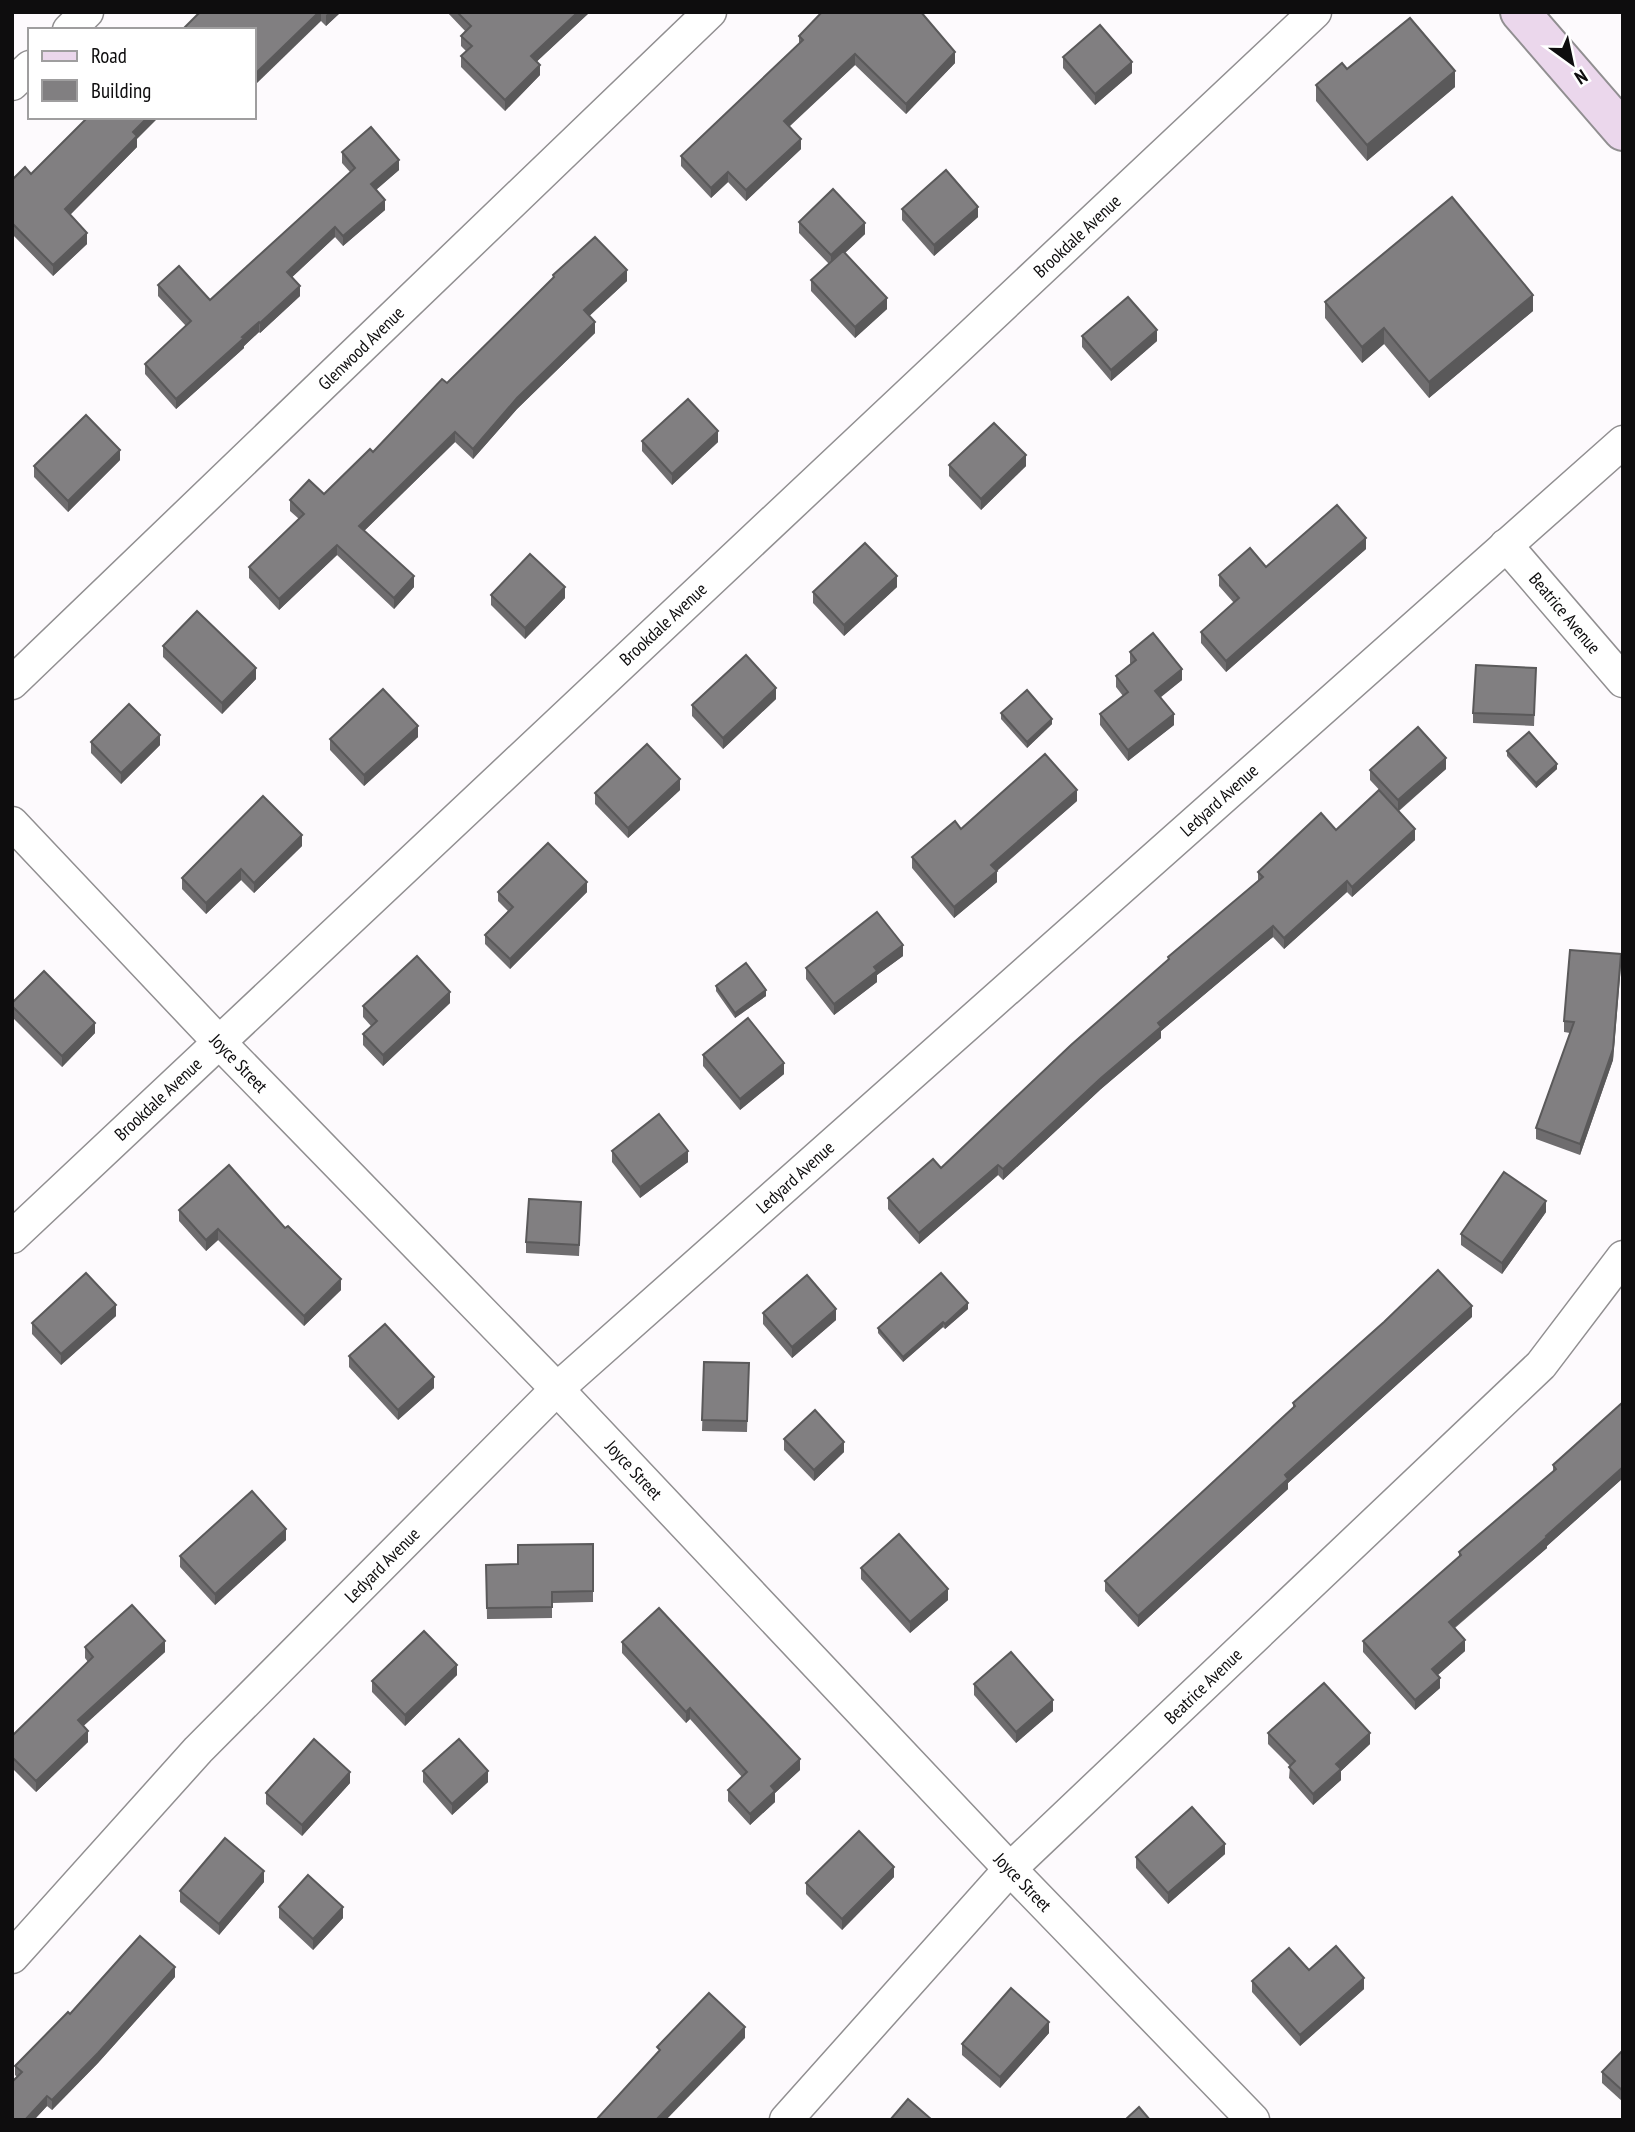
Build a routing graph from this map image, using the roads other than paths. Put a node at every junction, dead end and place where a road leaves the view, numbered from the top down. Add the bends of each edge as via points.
1 (87, 12) edge
2 (710, 12) edge
3 (1315, 12) edge
4 (1520, 12) edge
5 (71, 28) edge
6 (28, 69) edge
7 (12, 84) edge
8 (1623, 131) edge
9 (1623, 442) edge
10 (1506, 545) junction
11 (1623, 681) edge
12 (12, 683) edge
13 (12, 823) edge
14 (219, 1042) junction
15 (12, 1237) edge
16 (1623, 1257) edge
17 (556, 1389) junction
18 (1010, 1869) junction
19 (12, 1957) edge
20 (786, 2120) edge
21 (1253, 2120) edge

1 - 5 street
2 - 12 street, Glenwood Avenue
3 - 14 street, Brookdale Avenue
4 - 8 main road
6 - 7 street
9 - 10 street, Ledyard Avenue
10 - 11 street, Beatrice Avenue
10 - 17 street, Ledyard Avenue
13 - 14 street, Joyce Street
14 - 15 street, Brookdale Avenue
14 - 17 street, Joyce Street
16 - 18 street, Beatrice Avenue via 1541,1365
17 - 18 street, Joyce Street
17 - 19 street, Ledyard Avenue via 198,1750
18 - 20 street, Beatrice Avenue
18 - 21 street, Joyce Street

